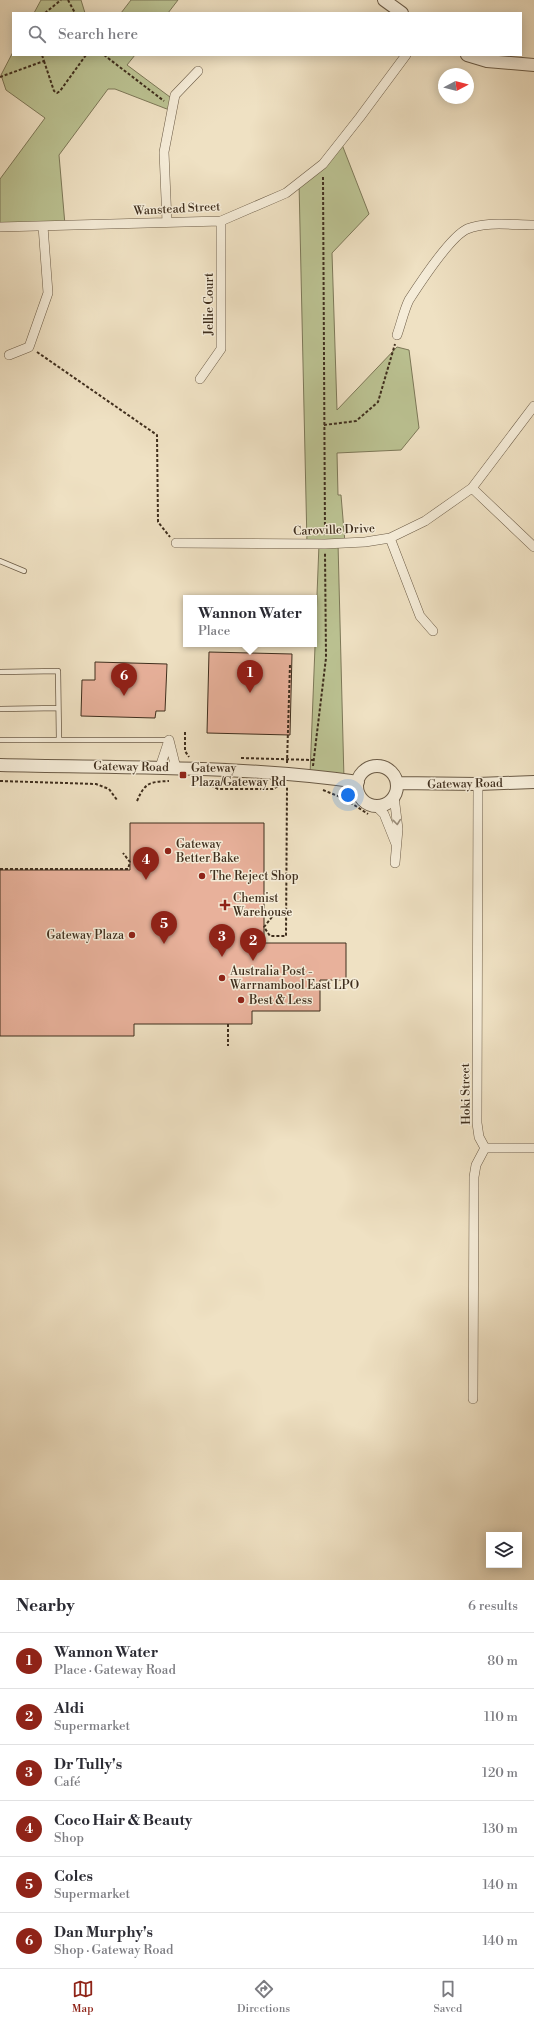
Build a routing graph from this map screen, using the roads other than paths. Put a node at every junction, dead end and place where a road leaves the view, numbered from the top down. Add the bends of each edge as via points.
1 (384, 0) edge
2 (401, 12) edge
3 (405, 56) edge
4 (470, 56) edge
5 (534, 65) edge
6 (198, 71) dead end
7 (221, 221) junction
8 (167, 222) junction
9 (534, 225) edge
10 (43, 226) junction
11 (0, 227) edge
12 (397, 335) road end
13 (9, 355) dead end
14 (200, 379) dead end
15 (534, 406) edge
16 (472, 488) junction
17 (390, 538) junction
18 (176, 543) road end
19 (534, 547) edge
20 (0, 561) edge
21 (24, 571) dead end
22 (433, 631) dead end
23 (0, 672) edge
24 (58, 708) junction
25 (0, 709) edge
26 (0, 740) edge
27 (59, 740) junction
28 (169, 740) junction
29 (0, 765) edge
30 (160, 767) junction
31 (176, 768) junction
32 (358, 782) junction
33 (534, 782) edge
34 (397, 783) junction
35 (478, 784) junction
36 (394, 796) junction
37 (380, 810) junction
38 (397, 848) junction
39 (395, 863) dead end
40 (485, 1148) junction
41 (534, 1148) edge
42 (473, 1399) dead end

1 - 2 street
3 - 7 street, Wanstead Street via 323,164 286,193
4 - 5 street via 487,61
6 - 8 street via 175,96 164,152
7 - 8 street, Wanstead Street
7 - 14 street, Jellie Court via 222,349
8 - 10 street, Wanstead Street
9 - 12 street via 485,224 457,235 447,245 409,301
10 - 11 street, Wanstead Street
10 - 13 street via 48,293 29,347
15 - 16 street, Caroville Drive
16 - 17 street, Caroville Drive via 425,521
16 - 19 street
17 - 18 street, Caroville Drive via 325,544
17 - 22 street via 420,616
20 - 21 lane
23 - 24 lane via 58,671
24 - 25 lane
24 - 27 lane
26 - 27 lane
27 - 28 lane
28 - 30 street
28 - 31 street
29 - 30 street, Gateway Road
30 - 31 street, Gateway Road
31 - 32 street, Gateway Road via 312,775
32 - 34 street via 367,769 378,766 392,773
32 - 37 street via 360,796
33 - 35 street, Gateway Road
34 - 35 street, Gateway Road
34 - 36 street
35 - 40 street, Hoki Street via 477,1124
36 - 37 street
36 -> 38 street via 398,828
37 - 38 street
38 - 39 street
40 - 41 street
40 - 42 street via 476,1165 474,1177

